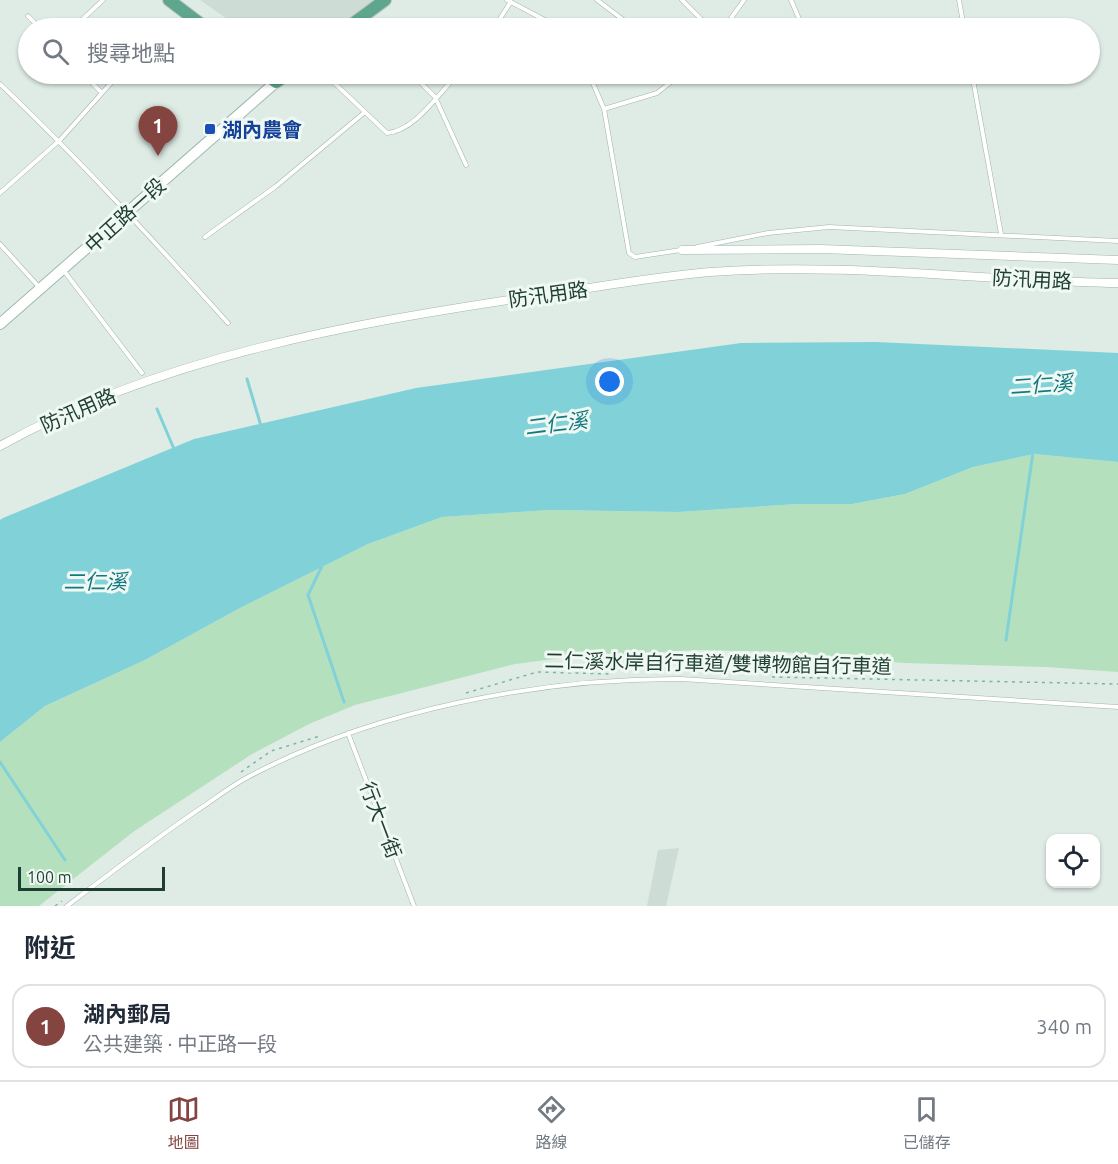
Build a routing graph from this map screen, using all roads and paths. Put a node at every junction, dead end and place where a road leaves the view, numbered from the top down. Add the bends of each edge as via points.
1 (103, 0) edge
2 (169, 0) edge
3 (385, 0) edge
4 (597, 0) edge
5 (682, 0) edge
6 (744, 0) edge
7 (791, 0) edge
8 (959, 0) edge
9 (508, 2) edge
10 (84, 18) edge
11 (193, 18) edge
12 (361, 18) edge
13 (499, 18) edge
14 (540, 18) edge
15 (621, 18) edge
16 (700, 18) edge
17 (731, 18) edge
18 (799, 18) edge
19 (962, 18) edge
20 (0, 84) edge
21 (93, 84) edge
22 (110, 84) edge
23 (274, 84) edge
24 (336, 84) edge
25 (422, 84) edge
26 (448, 84) edge
27 (593, 84) edge
28 (668, 84) edge
29 (974, 84) edge
30 (102, 93) junction
31 (435, 97) junction
32 (604, 109) junction
33 (365, 112) junction
34 (60, 141) junction
35 (466, 165) dead end
36 (0, 193) edge
37 (127, 212) junction
38 (1001, 234) junction
39 (205, 237) dead end
40 (1118, 241) edge
41 (0, 244) edge
42 (682, 250) junction
43 (1118, 260) edge
44 (63, 270) junction
45 (1118, 283) edge
46 (41, 290) junction
47 (228, 323) dead end
48 (0, 324) edge
49 (141, 373) dead end
50 (0, 446) edge
51 (620, 674) dead end
52 (762, 677) dead end
53 (1118, 684) edge
54 (459, 695) dead end
55 (1118, 708) edge
56 (326, 734) dead end
57 (348, 734) junction
58 (233, 778) dead end
59 (65, 899) dead end
60 (55, 906) edge
61 (67, 906) edge
62 (414, 906) edge

1 - 10 lane
2 - 11 main road
3 - 12 main road
4 - 15 lane
5 - 16 lane
6 - 17 lane
7 - 18 lane
8 - 19 lane
9 - 13 lane
9 - 14 lane
20 - 34 lane
21 - 30 lane
22 - 30 lane
23 - 37 street, 中正路一段
24 - 33 lane
25 - 31 lane
26 - 31 lane
27 - 32 lane
28 - 32 lane via 657,93
29 - 38 lane
30 - 34 lane
31 - 33 lane via 412,121 394,132 382,130
31 - 35 lane
32 - 42 lane via 628,254 635,257
33 - 39 lane via 275,187
34 - 36 lane
34 - 37 lane
37 - 44 street, 中正路一段
37 - 47 lane
38 - 40 lane
38 - 42 lane via 829,227 768,233
41 - 46 lane
42 - 43 street via 821,249
44 - 46 street, 中正路一段
44 - 49 lane
45 - 50 street, 防汛用路 via 814,271 712,272 408,315 202,363 135,385
46 - 48 street, 中正路一段
51 - 54 path, 二仁溪水岸自行車道/雙博物館自行車道 via 537,672
52 - 53 path, 二仁溪水岸自行車道/雙博物館自行車道
55 - 57 lane via 752,682 628,679 551,685 462,703
56 - 58 path via 271,751
57 - 61 lane via 246,778
57 - 62 lane, 行大一街
59 - 60 path

